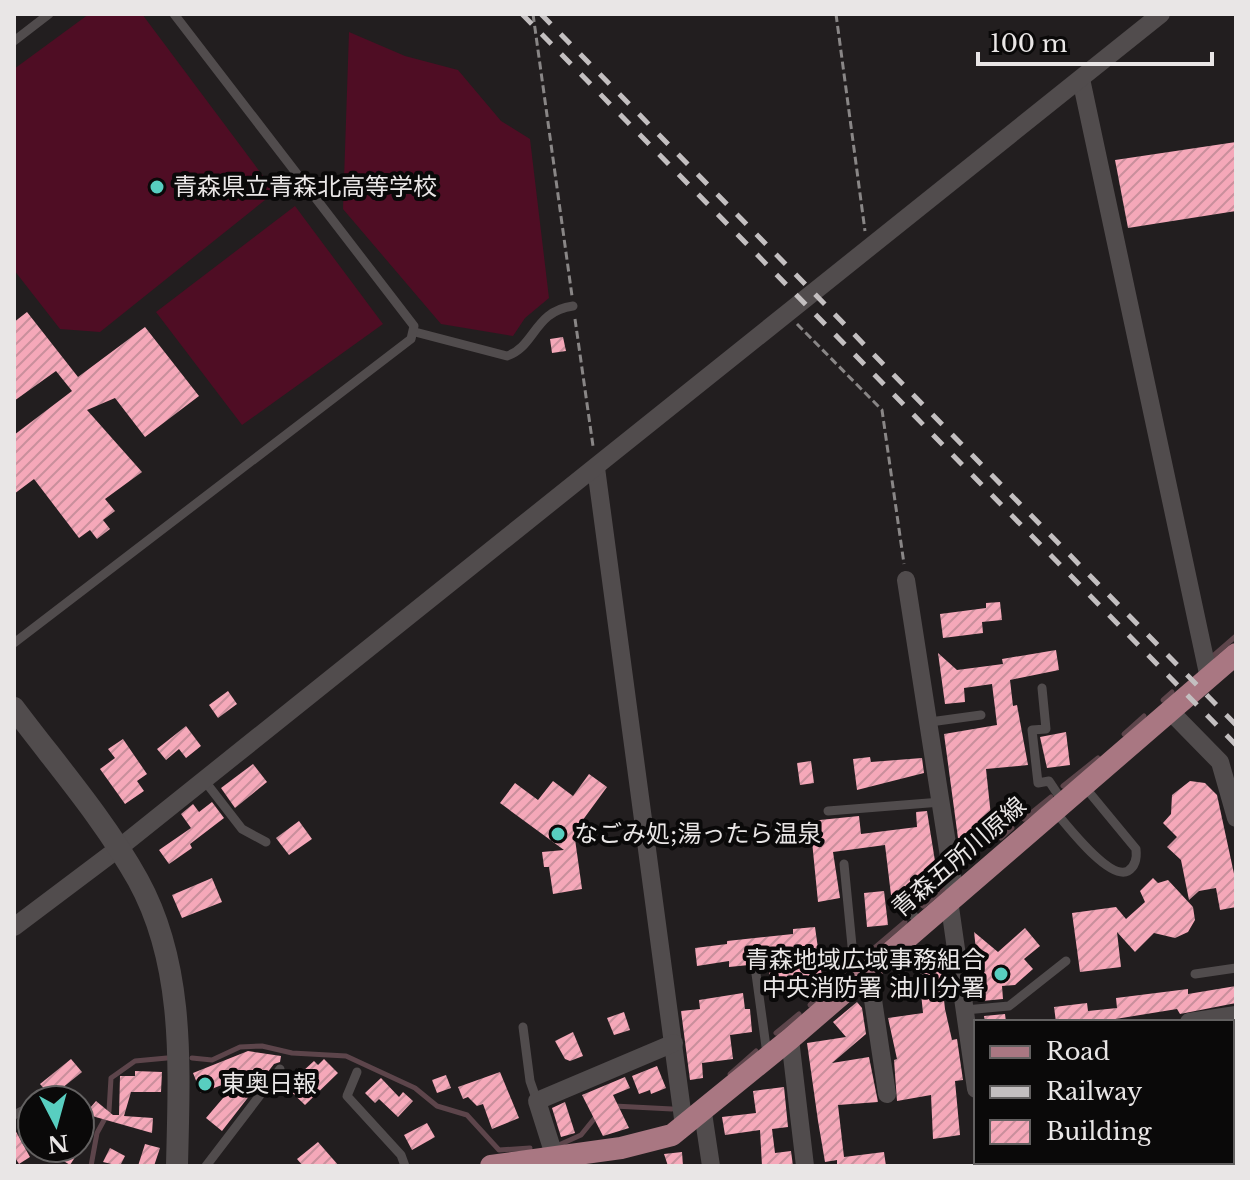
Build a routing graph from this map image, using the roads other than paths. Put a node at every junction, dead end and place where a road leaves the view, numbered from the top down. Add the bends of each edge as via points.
1 (49, 14) edge
2 (174, 14) edge
3 (1161, 14) edge
4 (14, 41) edge
5 (1081, 79) junction
6 (573, 306) road end
7 (415, 332) junction
8 (596, 468) junction
9 (906, 580) road end
10 (14, 643) edge
11 (1236, 654) edge
12 (1209, 678) junction
13 (1042, 688) dead end
14 (14, 708) edge
15 (1170, 711) junction
16 (981, 715) dead end
17 (930, 722) junction
18 (204, 780) junction
19 (1083, 785) junction
20 (941, 802) junction
21 (1058, 806) junction
22 (828, 811) dead end
23 (1236, 818) edge
24 (266, 842) dead end
25 (119, 848) junction
26 (844, 864) dead end
27 (952, 897) junction
28 (902, 903) dead end
29 (921, 924) junction
30 (14, 927) edge
31 (1066, 961) dead end
32 (1236, 968) edge
33 (863, 973) junction
34 (756, 974) dead end
35 (1195, 974) dead end
36 (965, 1010) junction
37 (1236, 1015) edge
38 (1202, 1020) edge
39 (523, 1027) dead end
40 (790, 1039) junction
41 (674, 1043) junction
42 (974, 1053) edge
43 (768, 1058) junction
44 (280, 1069) dead end
45 (357, 1072) dead end
46 (887, 1094) dead end
47 (537, 1101) junction
48 (693, 1119) junction
49 (555, 1158) junction
50 (177, 1166) edge
51 (206, 1166) edge
52 (405, 1166) edge
53 (491, 1166) edge
54 (711, 1166) edge
55 (805, 1166) edge

1 - 4 lane
2 - 7 lane
3 - 5 street
5 - 8 street
5 - 12 street
6 - 7 lane via 557,308 531,332 522,349 507,356
7 - 10 lane
8 - 18 street
8 - 41 street
9 - 17 street
11 - 12 main road, 青森五所川原線
12 - 15 main road, 青森五所川原線
13 - 21 lane via 1046,729 1032,730 1038,783 1049,781
14 - 25 street
15 - 19 main road, 青森五所川原線
15 - 23 street via 1220,762
16 - 17 lane
17 - 20 street
18 - 24 lane via 242,829
18 - 25 street
19 - 21 main road, 青森五所川原線
19 - 21 lane via 1136,849 1135,865 1122,873 1107,868
20 - 22 lane
20 - 27 street
21 - 27 main road, 青森五所川原線
25 - 30 street
25 - 50 street via 152,911 168,963 178,1055
26 - 33 lane via 853,956
27 - 29 main road, 青森五所川原線
27 - 36 street
28 - 29 lane
29 - 33 main road, 青森五所川原線
31 - 36 lane via 1009,1006
32 - 35 lane
33 - 40 main road, 青森五所川原線
33 - 46 street via 872,993
34 - 43 lane
36 - 42 street
37 - 38 street
39 - 47 lane
40 - 43 main road, 青森五所川原線
40 - 55 street
41 - 47 street
41 - 48 street
43 - 48 main road, 青森五所川原線
44 - 51 lane
45 - 52 lane via 347,1096
47 - 49 street
48 - 49 main road, 青森五所川原線 via 651,1143
48 - 54 street
49 - 53 main road, 青森五所川原線

